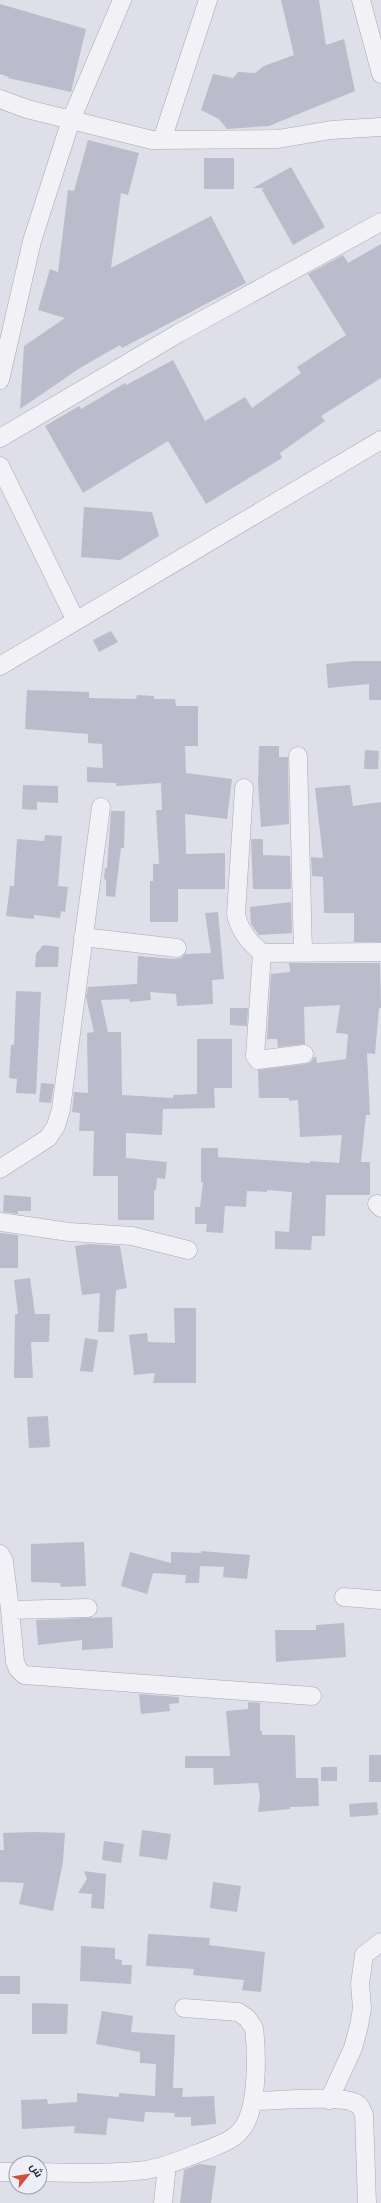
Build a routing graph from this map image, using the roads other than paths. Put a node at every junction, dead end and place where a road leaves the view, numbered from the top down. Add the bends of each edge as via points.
1 (122, 0) edge
2 (208, 0) edge
3 (360, 0) edge
4 (381, 74) edge
5 (0, 99) edge
6 (71, 120) junction
7 (381, 127) edge
8 (162, 140) junction
9 (381, 222) edge
10 (0, 380) edge
11 (0, 438) edge
12 (381, 440) edge
13 (0, 466) edge
14 (76, 621) junction
15 (0, 666) edge
16 (298, 756) dead end
17 (244, 788) dead end
18 (101, 807) dead end
19 (83, 937) junction
20 (177, 948) dead end
21 (303, 952) junction
22 (381, 952) edge
23 (262, 953) junction
24 (304, 1054) dead end
25 (0, 1169) edge
26 (0, 1222) edge
27 (188, 1250) dead end
28 (0, 1554) edge
29 (344, 1597) dead end
30 (381, 1600) edge
31 (88, 1608) dead end
32 (10, 1610) junction
33 (312, 1696) dead end
34 (381, 1942) edge
35 (184, 2008) dead end
36 (329, 2100) junction
37 (254, 2101) junction
38 (167, 2165) junction
39 (48, 2172) edge
40 (163, 2203) edge
41 (367, 2203) edge

1 - 6 street
2 - 8 street
3 - 4 street
5 - 6 street
6 - 8 street via 152,140
6 - 10 street via 32,241
7 - 8 street via 331,130 278,139
9 - 11 street via 179,333
12 - 14 street
13 - 14 street
14 - 15 street
16 - 21 street
17 - 23 street via 236,914 237,922 248,940
18 - 19 street
19 - 20 street
19 - 25 street via 61,1109 56,1126 48,1138
21 - 22 street
21 - 23 street
23 - 24 street via 255,1056 258,1060
26 - 27 street via 69,1232 132,1236
28 - 32 street via 4,1561
29 - 30 street
31 - 32 street
32 - 33 street via 15,1662 18,1670 24,1675
34 - 36 street via 364,1955 359,2026 353,2048
35 - 37 street via 238,2012 248,2018 254,2028 255,2039
36 - 37 street
36 - 41 street via 352,2101 360,2106 364,2115
37 - 38 street via 244,2127 233,2138
38 - 39 street via 146,2170
38 - 40 street

